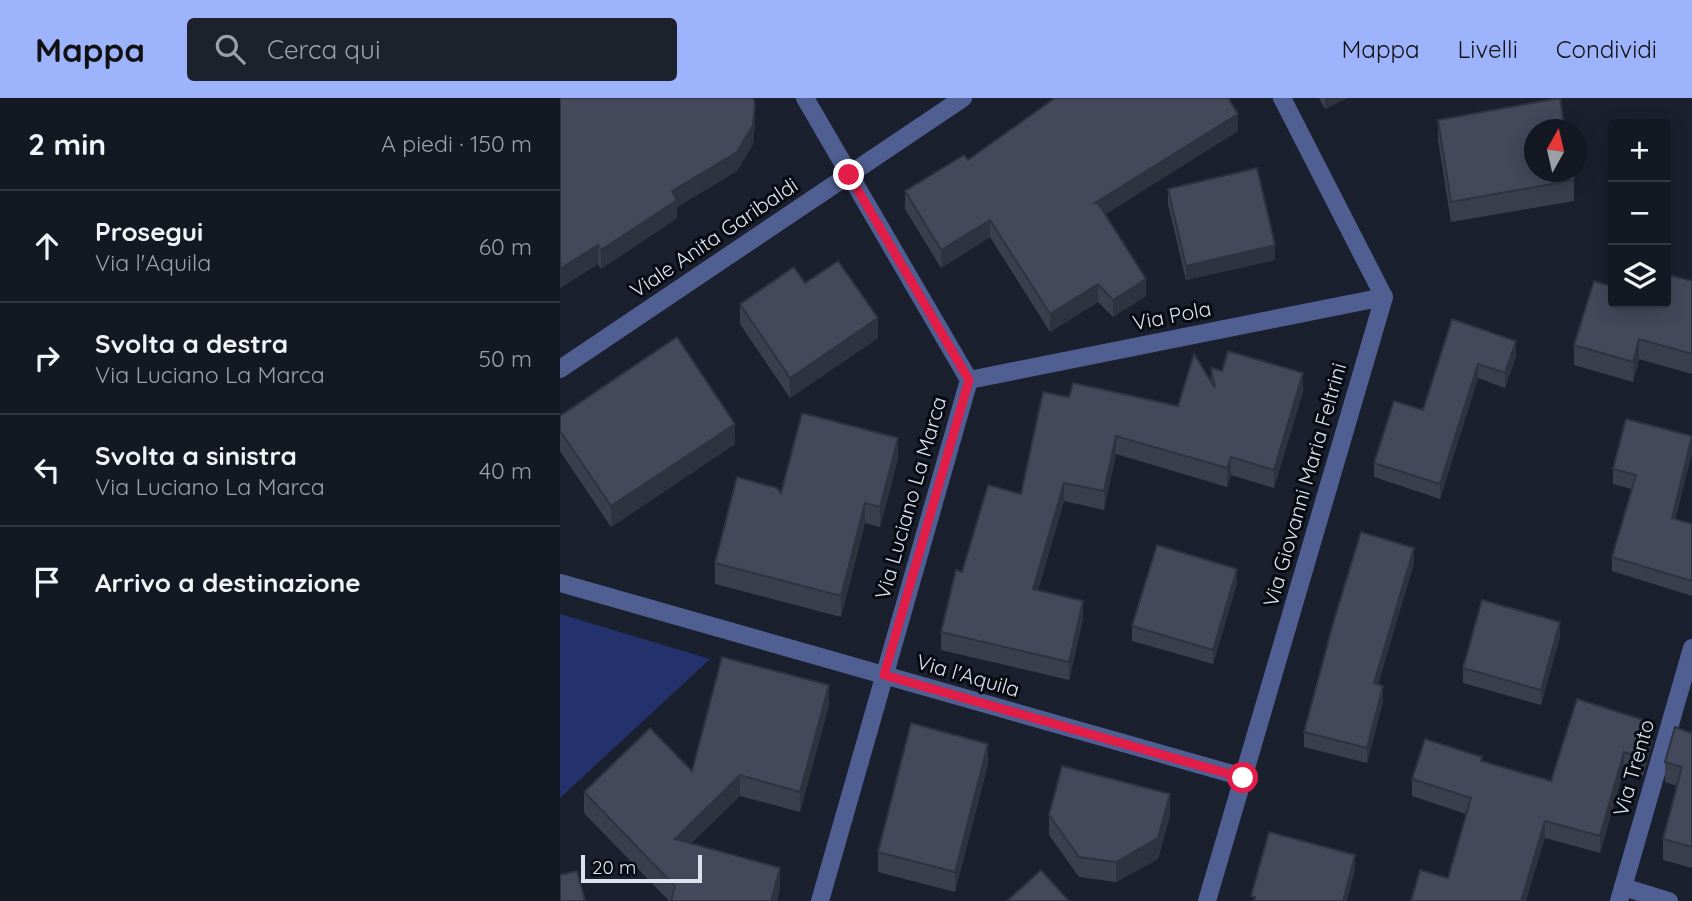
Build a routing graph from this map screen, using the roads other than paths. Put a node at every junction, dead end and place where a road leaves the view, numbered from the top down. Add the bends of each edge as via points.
1 (805, 98) edge
2 (963, 98) edge
3 (1282, 98) edge
4 (849, 175) junction
5 (1384, 297) junction
6 (560, 369) edge
7 (969, 380) junction
8 (560, 583) edge
9 (1692, 648) edge
10 (884, 675) junction
11 (1243, 778) junction
12 (1621, 894) edge
13 (820, 901) edge
14 (1207, 901) edge
15 (1669, 901) edge

1 - 4 street, Via Luciano La Marca
2 - 4 street, Viale Anita Garibaldi
3 - 5 street
4 - 6 street, Viale Anita Garibaldi
4 - 7 street, Via Luciano La Marca
5 - 7 street, Via Pola
5 - 11 street, Via Giovanni Maria Feltrini
7 - 10 street, Via Luciano La Marca
8 - 10 street, Via l'Aquila
9 - 12 street, Via Trento
10 - 11 street, Via l'Aquila
10 - 13 street, Via Luciano La Marca
11 - 14 street, Via Giovanni Maria Feltrini
12 - 15 street

